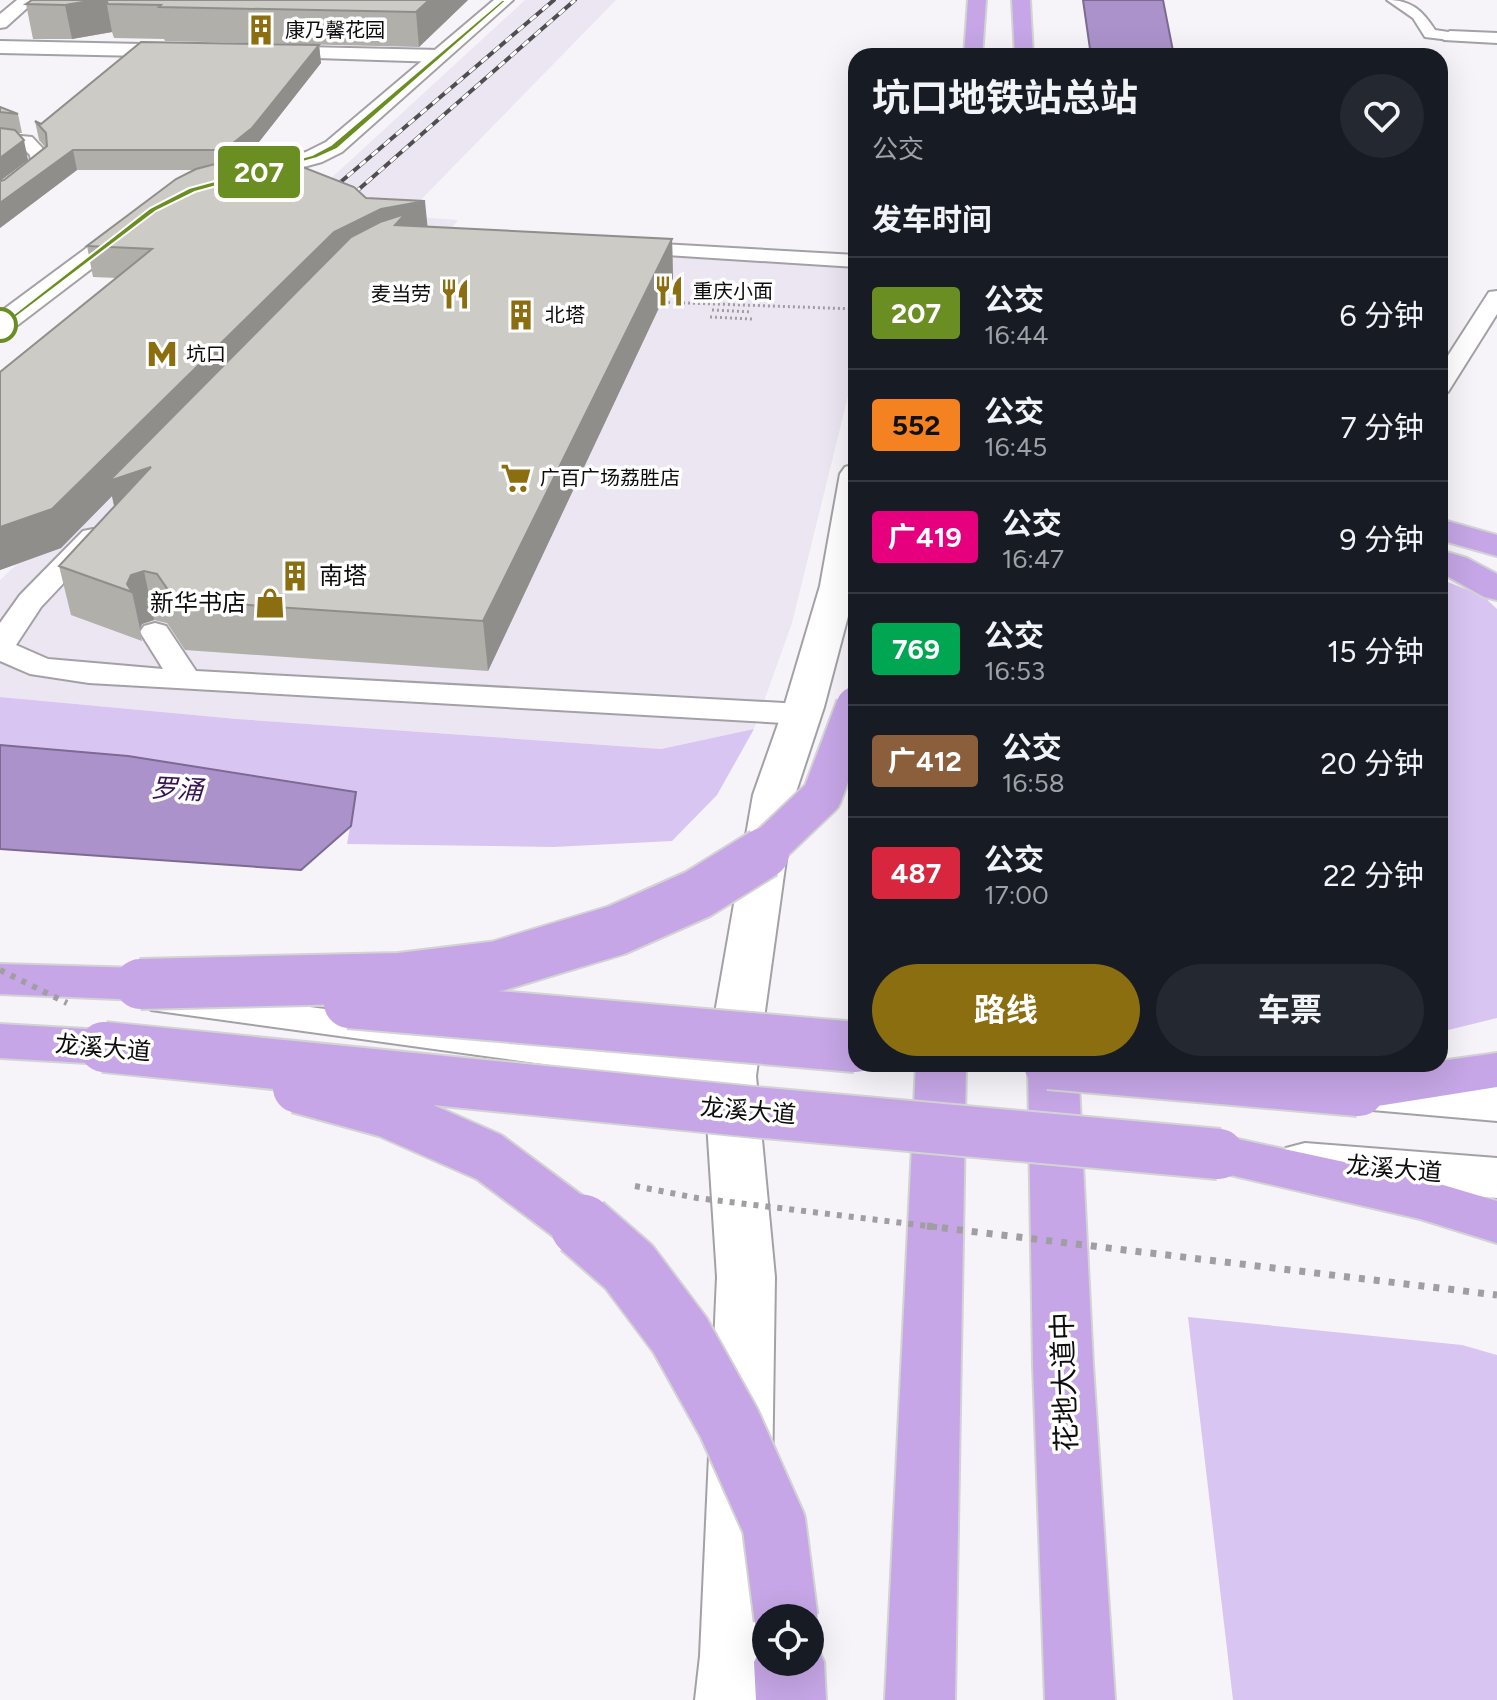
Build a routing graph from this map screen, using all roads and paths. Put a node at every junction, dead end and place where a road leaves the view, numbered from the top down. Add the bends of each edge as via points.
1 (27, 0) edge
2 (504, 0) edge
3 (977, 0) edge
4 (1021, 0) edge
5 (1394, 0) edge
6 (0, 23) edge
7 (1450, 36) joint
8 (1497, 38) edge
9 (1, 47) edge
10 (974, 48) edge
11 (1024, 48) edge
12 (207, 51) edge
13 (238, 52) edge
14 (440, 56) junction
15 (0, 139) edge
16 (218, 183) edge
17 (0, 194) edge
18 (153, 210) edge
19 (597, 247) edge
20 (848, 261) edge
21 (1497, 297) edge
22 (648, 301) edge
23 (848, 309) edge
24 (752, 317) joint
25 (0, 325) edge
26 (1448, 374) edge
27 (107, 522) edge
28 (848, 524) edge
29 (1448, 531) edge
30 (1497, 546) edge
31 (1448, 563) edge
32 (1497, 589) edge
33 (155, 632) edge
34 (0, 648) edge
35 (186, 680) junction
36 (801, 714) junction
37 (848, 727) edge
38 (0, 979) edge
39 (140, 984) junction
40 (0, 1041) edge
41 (848, 1046) edge
42 (104, 1047) junction
43 (1497, 1070) edge
44 (941, 1072) edge
45 (1051, 1072) edge
46 (1142, 1072) edge
47 (730, 1076) junction
48 (1359, 1091) junction
49 (1497, 1103) edge
50 (1219, 1154) junction
51 (1497, 1178) edge
52 (621, 1183) dead end
53 (1497, 1222) edge
54 (1497, 1295) edge
55 (784, 1604) edge
56 (790, 1676) edge
57 (730, 1700) edge
58 (791, 1700) edge
59 (920, 1700) edge
60 (1080, 1700) edge

1 - 6 street
2 - 14 street
3 - 10 main road
4 - 11 main road
5 - 7 lane via 1418,15 1430,34
7 - 8 street
9 - 12 street
13 - 14 street
14 - 16 street via 334,147
15 - 17 lane via 26,141 40,163
18 - 25 street
19 - 20 lane
21 - 26 lane
22 - 23 path
24 - 24 path via 710,315
27 - 34 lane via 30,601
28 - 36 street via 838,586
29 - 30 main road
31 - 32 main road
33 - 35 lane
34 - 35 lane via 41,667
35 - 36 lane
36 - 47 street via 774,795
37 - 39 main road, bridge via 822,796 768,850 698,894 617,930 498,966 399,978
38 - 39 main road, bridge
38 - 47 lane
39 - 41 main road, bridge
40 - 42 main road, 龙溪大道
42 - 50 main road, 龙溪大道, bridge
42 - 55 main road, bridge via 280,1083 389,1113 489,1157 561,1208 629,1267 680,1335 729,1423 774,1524
43 - 48 main road
44 - 59 main road
45 - 60 main road, 花地大道中
46 - 48 main road, bridge
47 - 57 street via 746,1277
48 - 49 street
50 - 51 street, 龙溪大道
50 - 53 main road via 1423,1199
52 - 54 path, bridge via 697,1198
56 - 58 main road

